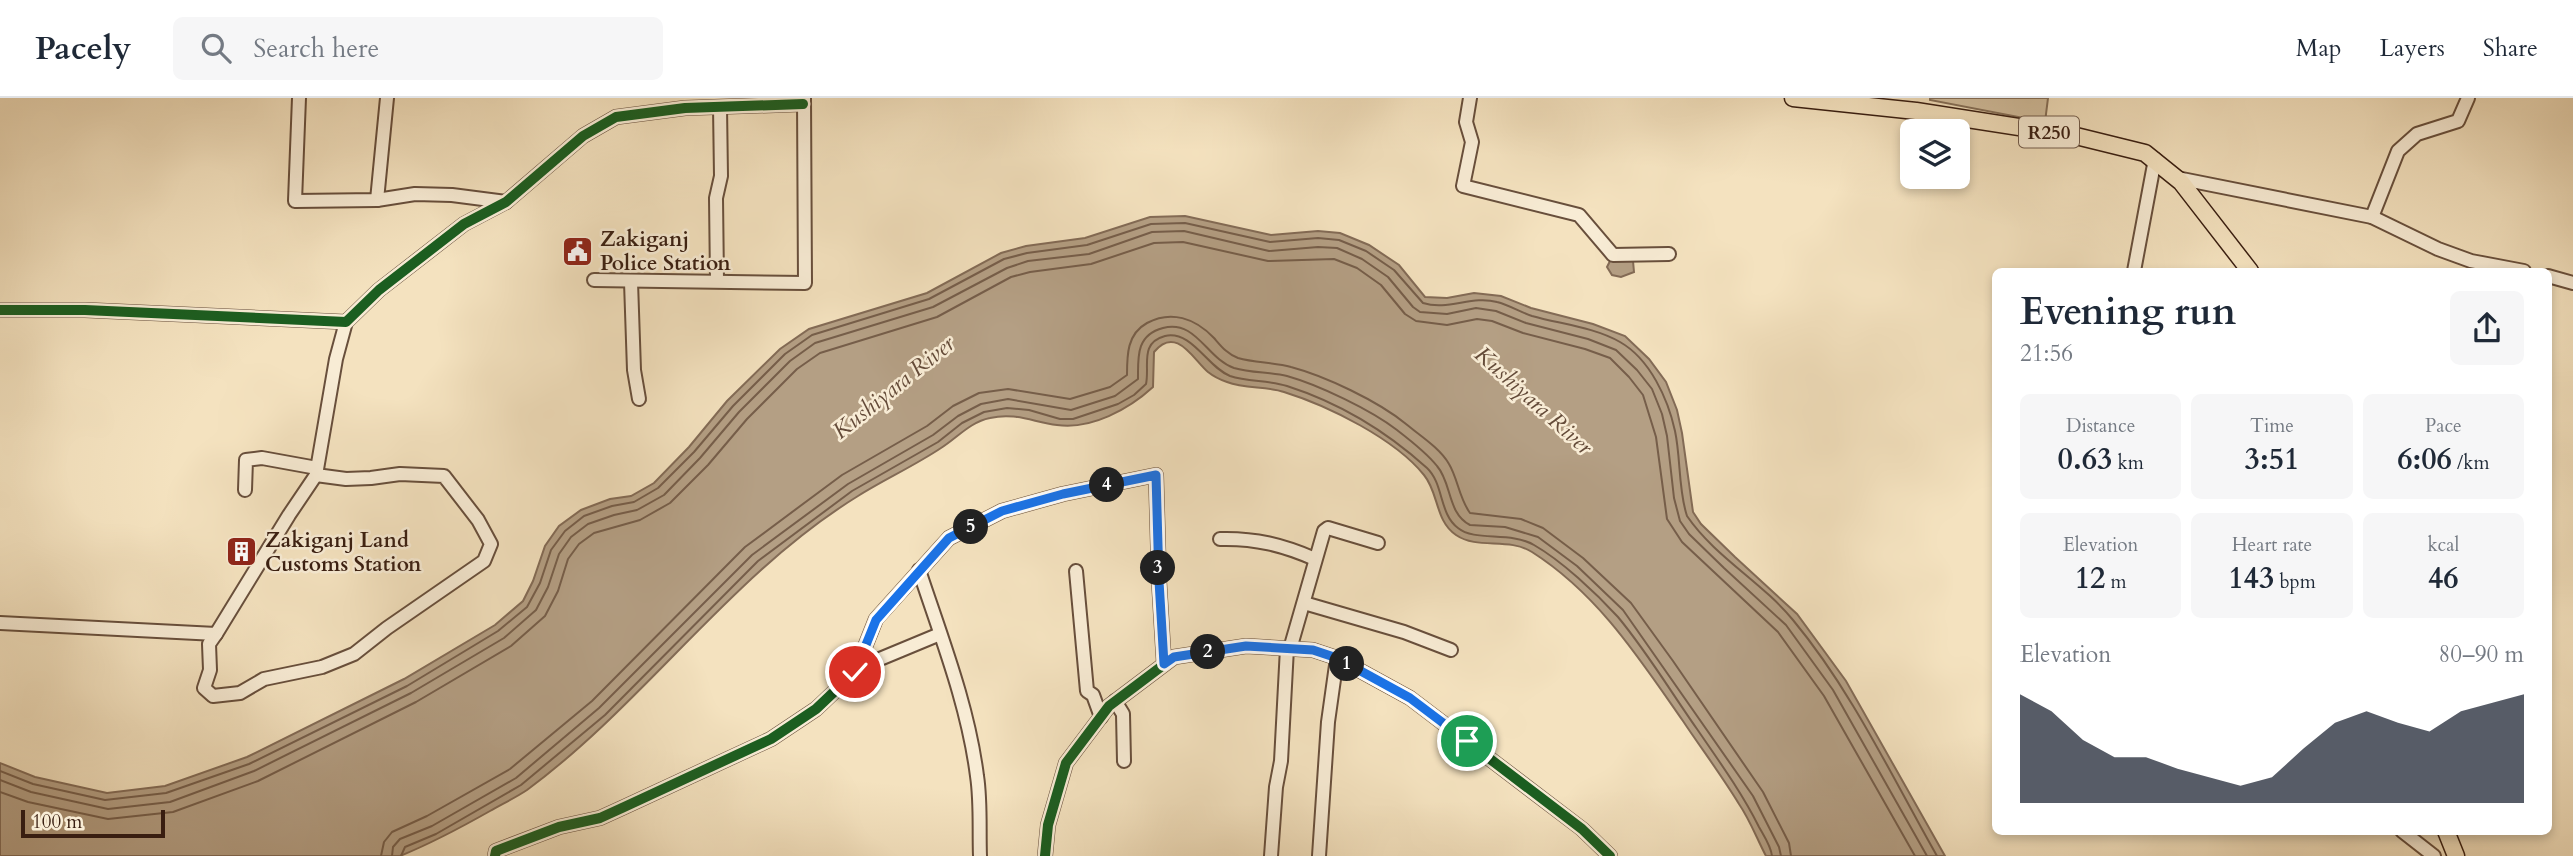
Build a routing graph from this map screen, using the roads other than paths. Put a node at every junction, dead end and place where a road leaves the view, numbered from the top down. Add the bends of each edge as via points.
1 (299, 98) edge
2 (387, 98) edge
3 (1470, 98) edge
4 (1793, 98) edge
5 (2468, 98) edge
6 (804, 100) edge
7 (678, 103) edge
8 (1917, 105) edge
9 (720, 107) junction
10 (2155, 159) junction
11 (2177, 178) junction
12 (377, 200) junction
13 (506, 202) junction
14 (2372, 217) junction
15 (1670, 254) dead end
16 (2135, 268) edge
17 (2248, 268) edge
18 (2508, 268) edge
19 (2552, 277) edge
20 (594, 280) dead end
21 (717, 280) junction
22 (631, 282) junction
23 (2573, 283) edge
24 (0, 310) edge
25 (346, 322) junction
26 (639, 399) dead end
27 (317, 472) junction
28 (245, 490) dead end
29 (1220, 540) dead end
30 (1378, 543) dead end
31 (1315, 559) junction
32 (919, 570) junction
33 (1076, 571) dead end
34 (1304, 603) junction
35 (0, 623) edge
36 (216, 634) junction
37 (940, 634) junction
38 (1289, 648) junction
39 (1451, 650) dead end
40 (1337, 658) junction
41 (1164, 664) junction
42 (855, 672) junction
43 (1115, 701) junction
44 (1101, 717) junction
45 (1124, 761) dead end
46 (2407, 835) edge
47 (2448, 835) edge
48 (495, 856) edge
49 (980, 856) edge
50 (1045, 856) edge
51 (1271, 856) edge
52 (1319, 856) edge
53 (1610, 856) edge
54 (2434, 856) edge
55 (2456, 856) edge

1 - 12 street via 295,201
2 - 12 street
3 - 15 street via 1466,122 1472,142 1462,187 1579,215 1613,255
4 - 8 main road, R250
5 - 14 street via 2458,121 2417,134 2398,151
6 - 9 street
6 - 21 street via 805,283
7 - 9 street
7 - 13 street via 616,117 583,136
8 - 10 main road, R250 via 2076,136
9 - 21 street
10 - 11 main road, R250
10 - 16 street
11 - 14 street
11 - 17 main road, R250
12 - 13 street via 415,194
13 - 25 street via 464,224 379,290
14 - 18 street via 2449,253
19 - 23 street
20 - 22 street
21 - 22 street
22 - 26 street
24 - 25 street
25 - 27 street
27 - 28 street via 262,458 246,460
27 - 36 street
27 - 36 street via 346,479 444,476 491,544 484,561 354,654 322,667 264,679 240,693 213,696 204,688 210,670 209,645
29 - 31 street via 1265,541
30 - 31 street via 1328,528
31 - 34 street
32 - 37 street
32 - 41 street via 949,538 1002,511 1156,475
32 - 42 street via 876,620
33 - 44 street via 1087,691
34 - 38 street
34 - 39 street
35 - 36 street
37 - 42 street
37 - 49 street via 973,751
38 - 40 street
38 - 41 street via 1246,646 1174,657
38 - 51 street
40 - 52 street
40 - 53 street via 1410,698
41 - 43 street
42 - 48 street via 816,709 771,739 600,818 558,827 496,851
43 - 44 street
43 - 45 street via 1123,714
44 - 50 street via 1066,763 1048,825
46 - 54 street
47 - 55 main road

